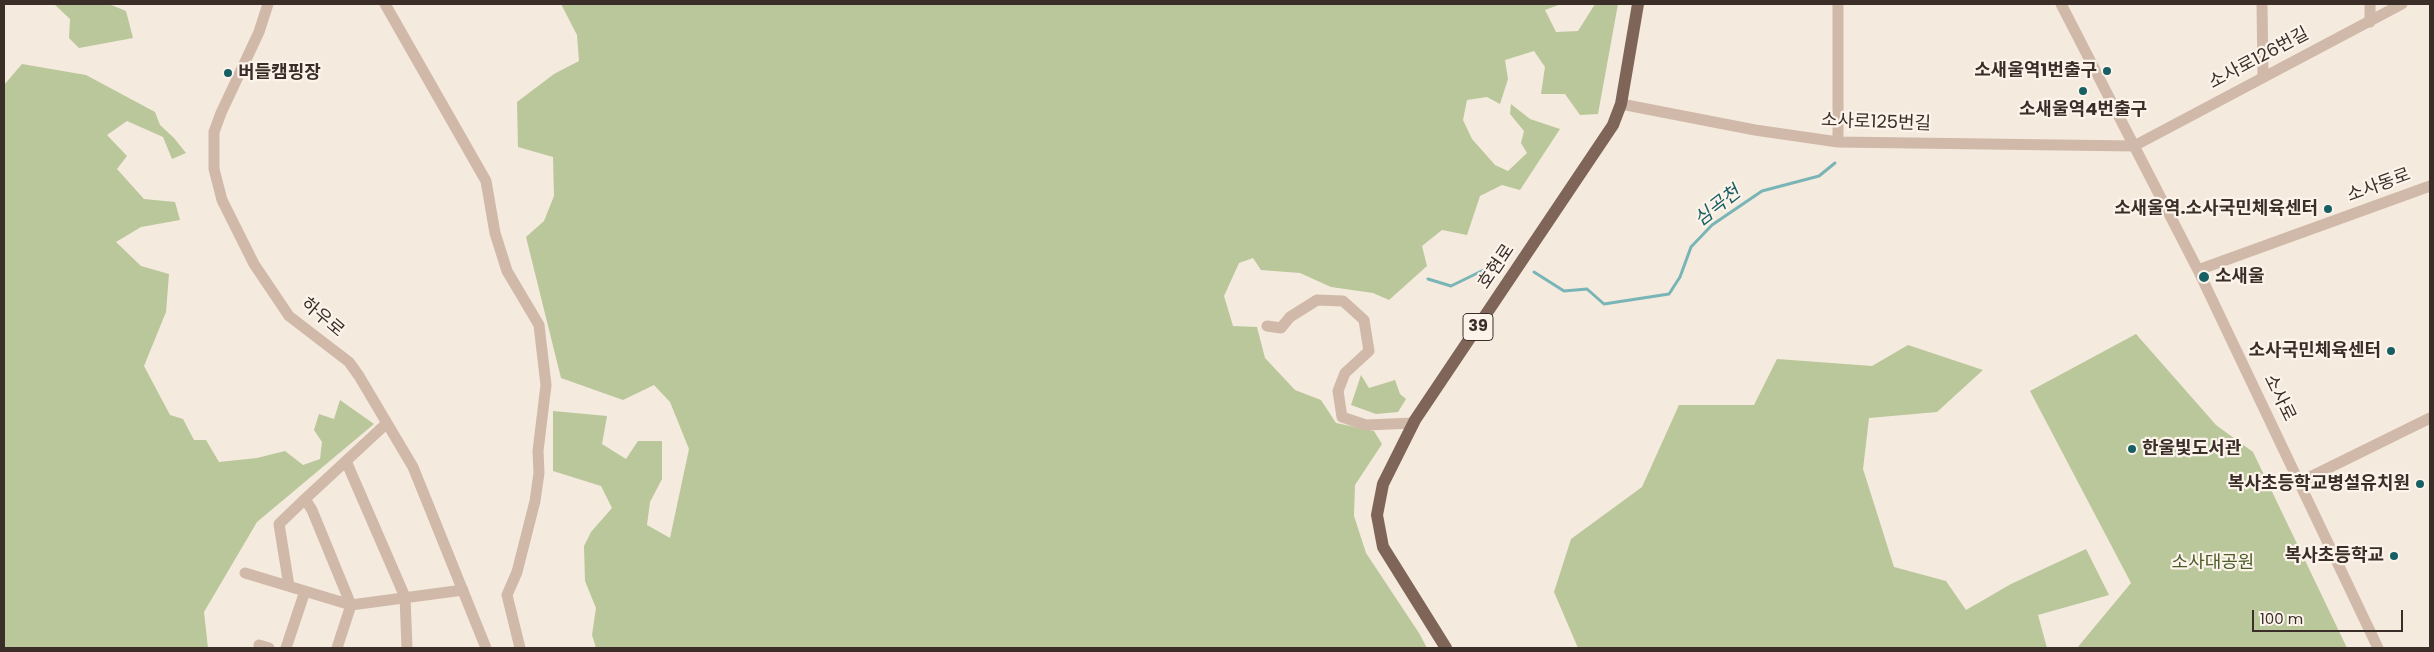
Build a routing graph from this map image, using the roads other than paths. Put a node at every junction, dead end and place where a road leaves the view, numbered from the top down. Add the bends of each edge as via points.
1 (268, 4) edge
2 (384, 4) edge
3 (1638, 4) edge
4 (1838, 4) edge
5 (2061, 4) edge
6 (2262, 4) edge
7 (2370, 4) edge
8 (2402, 4) edge
9 (2370, 22) junction
10 (2263, 76) junction
11 (1621, 104) junction
12 (1838, 142) junction
13 (2134, 146) junction
14 (2430, 186) edge
15 (2198, 270) junction
16 (1267, 326) dead end
17 (2430, 418) edge
18 (387, 423) junction
19 (1414, 423) junction
20 (346, 461) junction
21 (2300, 482) junction
22 (305, 499) junction
23 (245, 573) dead end
24 (289, 586) junction
25 (463, 590) junction
26 (304, 591) junction
27 (405, 597) junction
28 (351, 604) junction
29 (286, 648) edge
30 (337, 648) edge
31 (407, 648) edge
32 (486, 648) edge
33 (520, 648) edge
34 (1446, 648) edge
35 (2378, 648) edge

1 - 18 street, 하우로 via 259,32 214,132 214,170 220,192 254,264 289,316 349,362
2 - 33 street via 486,181 495,233 507,271 539,325 546,385 538,451 539,473 517,572 507,596
3 - 11 main road, 호현로 / 39
4 - 12 street
5 - 13 street, 소사로
6 - 10 street
7 - 9 street
8 - 9 street, 소사로126번길
9 - 10 street, 소사로126번길
10 - 13 street, 소사로126번길
11 - 12 street, 소사로125번길
11 - 19 main road, 호현로 / 39 via 1613,125
12 - 13 street, 소사로125번길
13 - 15 street, 소사로
14 - 15 street, 소사동로
15 - 21 street, 소사로
16 - 19 street via 1281,328 1290,317 1317,300 1343,301 1364,320 1369,351 1345,374 1338,391 1342,417 1366,425
17 - 21 street
18 - 20 street
18 - 25 street, 하우로 via 413,466
19 - 34 main road, 호현로 / 39 via 1383,484 1377,515 1383,547
20 - 22 street
20 - 27 street
21 - 35 street, 소사로
22 - 24 street via 279,524
22 - 28 street
23 - 24 street
24 - 26 street
25 - 27 street
25 - 32 street, 하우로
26 - 28 street
26 - 29 street
27 - 28 street
27 - 31 street
28 - 30 street

